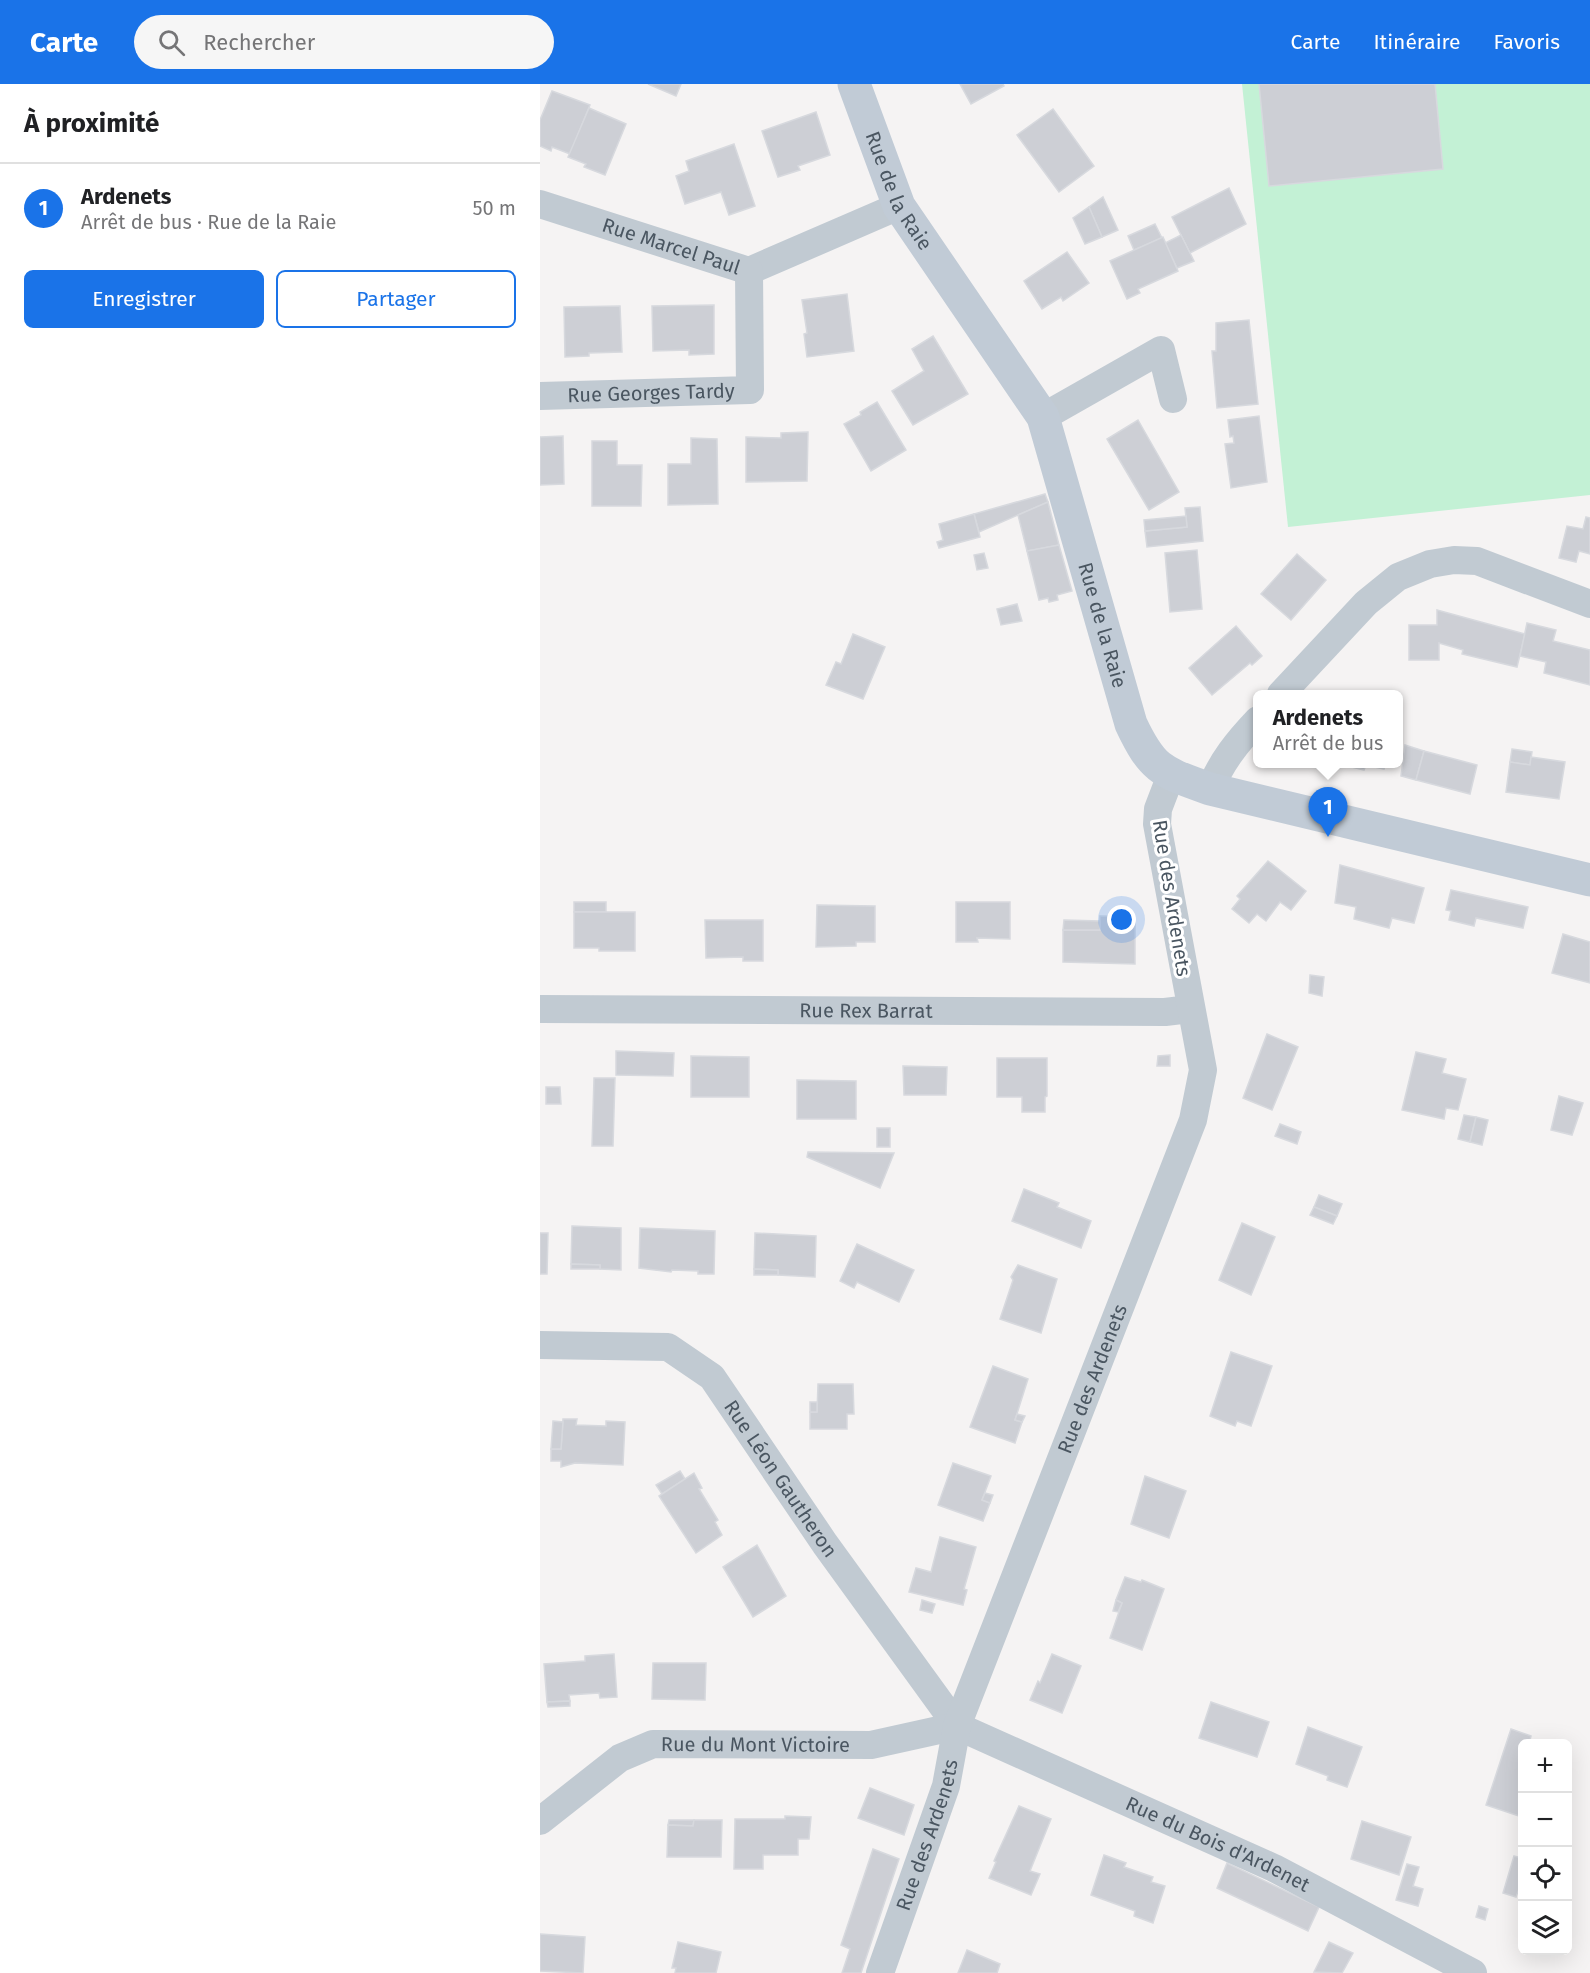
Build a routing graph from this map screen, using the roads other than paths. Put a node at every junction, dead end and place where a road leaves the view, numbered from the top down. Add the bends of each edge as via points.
1 (854, 84) edge
2 (540, 204) edge
3 (899, 206) junction
4 (748, 271) junction
5 (540, 396) edge
6 (1173, 399) dead end
7 (1043, 417) junction
8 (1590, 604) edge
9 (1285, 690) edge
10 (1253, 724) edge
11 (1171, 775) junction
12 (1210, 789) junction
13 (1590, 880) edge
14 (540, 1009) edge
15 (1190, 1009) junction
16 (540, 1345) edge
17 (957, 1726) junction
18 (540, 1821) edge
19 (880, 1973) edge
20 (1473, 1973) edge

1 - 3 street, Rue de la Raie
2 - 4 street, Rue Marcel Paul
3 - 4 street, Rue Marcel Paul
3 - 7 street, Rue de la Raie
4 - 5 street, Rue Georges Tardy via 750,390
6 - 7 street via 1161,350
7 - 11 street, Rue de la Raie via 1131,724 1154,763
8 - 9 street via 1477,561 1430,564 1398,577 1366,603
10 - 12 street via 1219,767
11 - 12 street, Rue de la Raie
11 - 15 street, Rue des Ardenets via 1158,809 1157,824
12 - 13 street, Rue de la Raie
14 - 15 street, Rue Rex Barrat via 933,1012
15 - 17 street, Rue des Ardenets via 1203,1070 1194,1120
16 - 17 street, Rue Léon Gautheron via 668,1347 712,1377 825,1544
17 - 18 street, Rue du Mont Victoire via 872,1745 653,1744 620,1758
17 - 19 street, Rue des Ardenets via 946,1786
17 - 20 street, Rue du Bois d'Ardenet via 1274,1868

